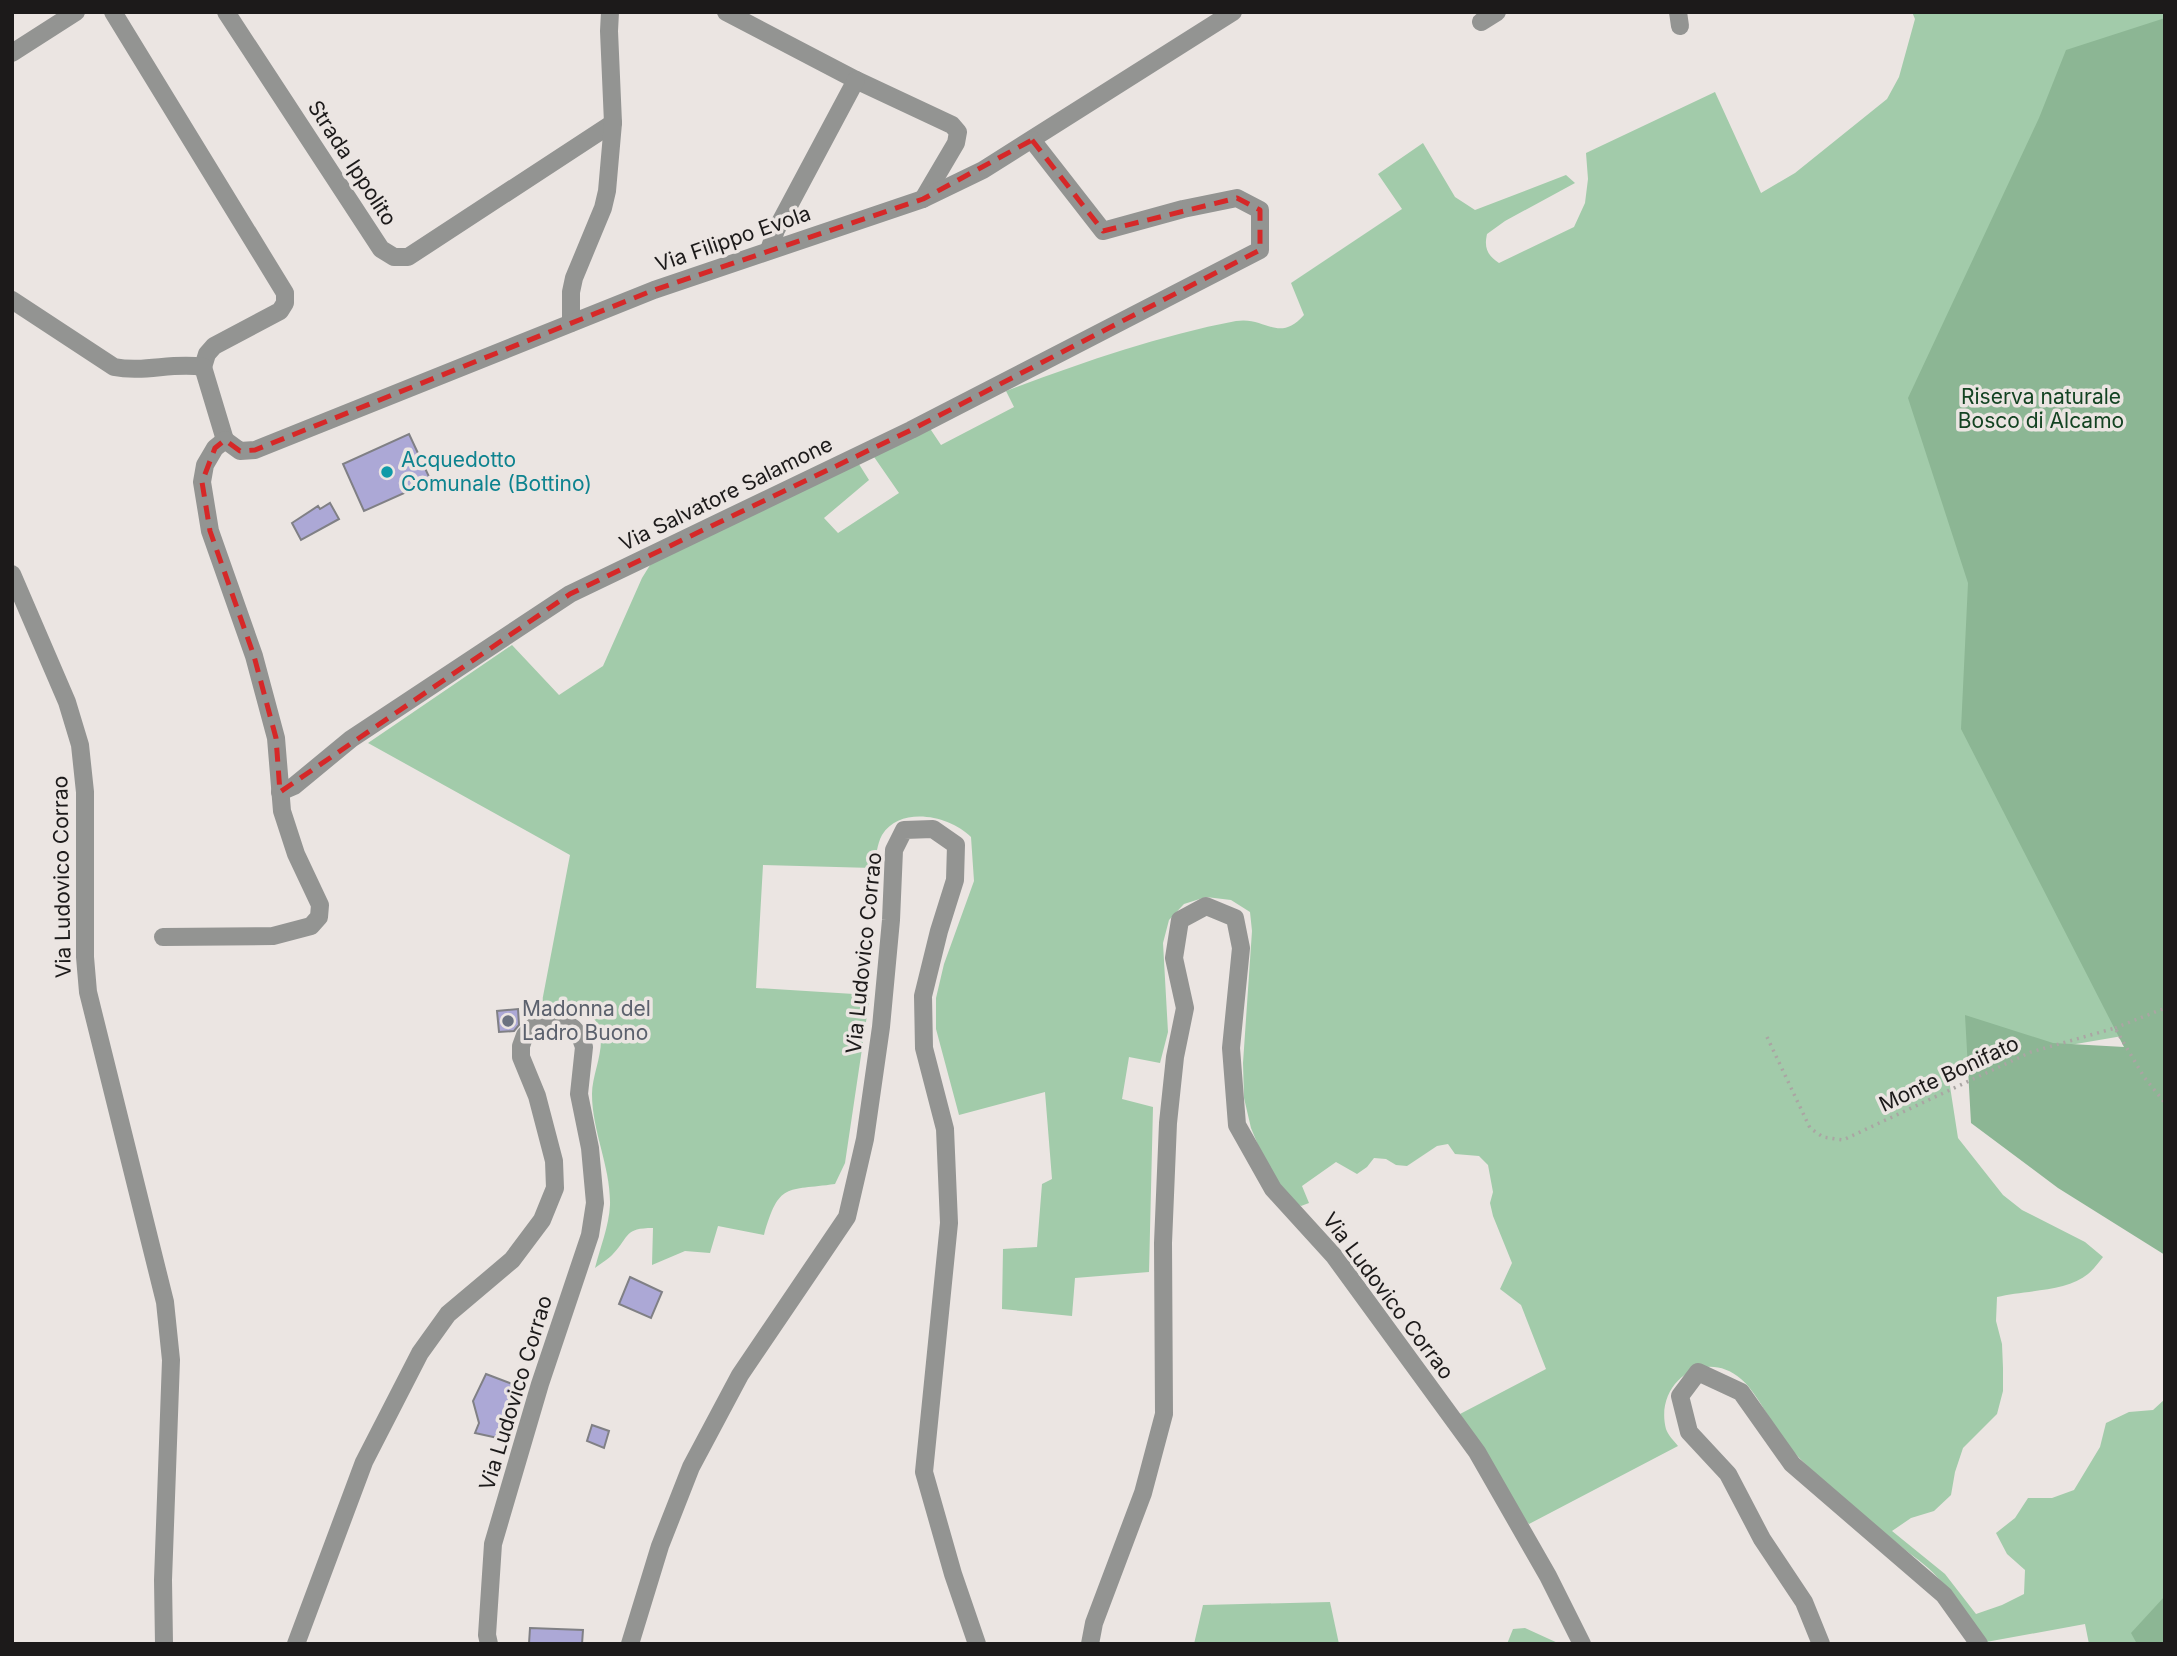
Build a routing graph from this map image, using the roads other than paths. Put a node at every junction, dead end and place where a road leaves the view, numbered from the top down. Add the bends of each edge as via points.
1 (76, 12) edge
2 (113, 12) edge
3 (226, 12) edge
4 (610, 12) edge
5 (726, 12) edge
6 (1233, 12) edge
7 (1497, 12) edge
8 (1481, 22) dead end
9 (12, 53) edge
10 (856, 80) junction
11 (613, 123) junction
12 (1032, 140) junction
13 (923, 199) junction
14 (769, 250) junction
15 (12, 300) edge
16 (571, 323) junction
17 (203, 367) junction
18 (225, 440) junction
19 (12, 574) edge
20 (280, 792) junction
21 (163, 937) dead end
22 (164, 1644) edge
23 (296, 1644) edge
24 (489, 1644) edge
25 (630, 1644) edge
26 (977, 1644) edge
27 (1090, 1644) edge
28 (1582, 1644) edge
29 (1821, 1644) edge
30 (1979, 1644) edge

1 - 9 street
2 - 17 street via 285,293 279,311 214,346
3 - 11 street, Strada Ippolito via 380,249 394,257 408,257
4 - 11 street
5 - 10 street
6 - 12 street, Via Filippo Evola
7 - 8 street
10 - 13 street via 952,125 958,132
10 - 14 street
11 - 16 street via 607,191 574,278
12 - 13 street, Via Filippo Evola
12 - 20 street, Via Salvatore Salamone via 1103,231 1237,198 1260,210 1260,250 911,430 570,594 351,739 295,786
13 - 14 street, Via Filippo Evola
14 - 16 street, Via Filippo Evola
15 - 17 street via 114,367 133,371 184,364
16 - 18 street, Via Filippo Evola via 255,450 240,451
17 - 18 street
18 - 20 street via 205,465 202,482 210,531 254,656 275,738
19 - 22 street, Via Ludovico Corrao via 67,702 79,745 85,792 88,992 165,1302 171,1360
20 - 21 street via 296,854 320,905 312,926 273,936
23 - 24 street, Via Ludovico Corrao via 364,1462 420,1353 448,1314 512,1259 542,1220 555,1188 554,1161 521,1045 533,1027 553,1020 573,1028 584,1047 579,1094 595,1203 590,1235 493,1544
25 - 26 street, Via Ludovico Corrao via 660,1546 691,1467 740,1375 848,1217 881,1027 894,850 904,830 933,829 956,845 956,880 923,996 924,1048 945,1129 949,1223 924,1472
27 - 28 street, Via Ludovico Corrao via 1143,1493 1164,1414 1168,1123 1185,1008 1174,958 1180,920 1206,906 1235,918 1241,948 1231,1048 1237,1125 1273,1189 1334,1256 1477,1452
29 - 30 street via 1804,1602 1762,1539 1728,1474 1689,1432 1680,1396 1698,1372 1741,1391 1792,1464 1944,1595

